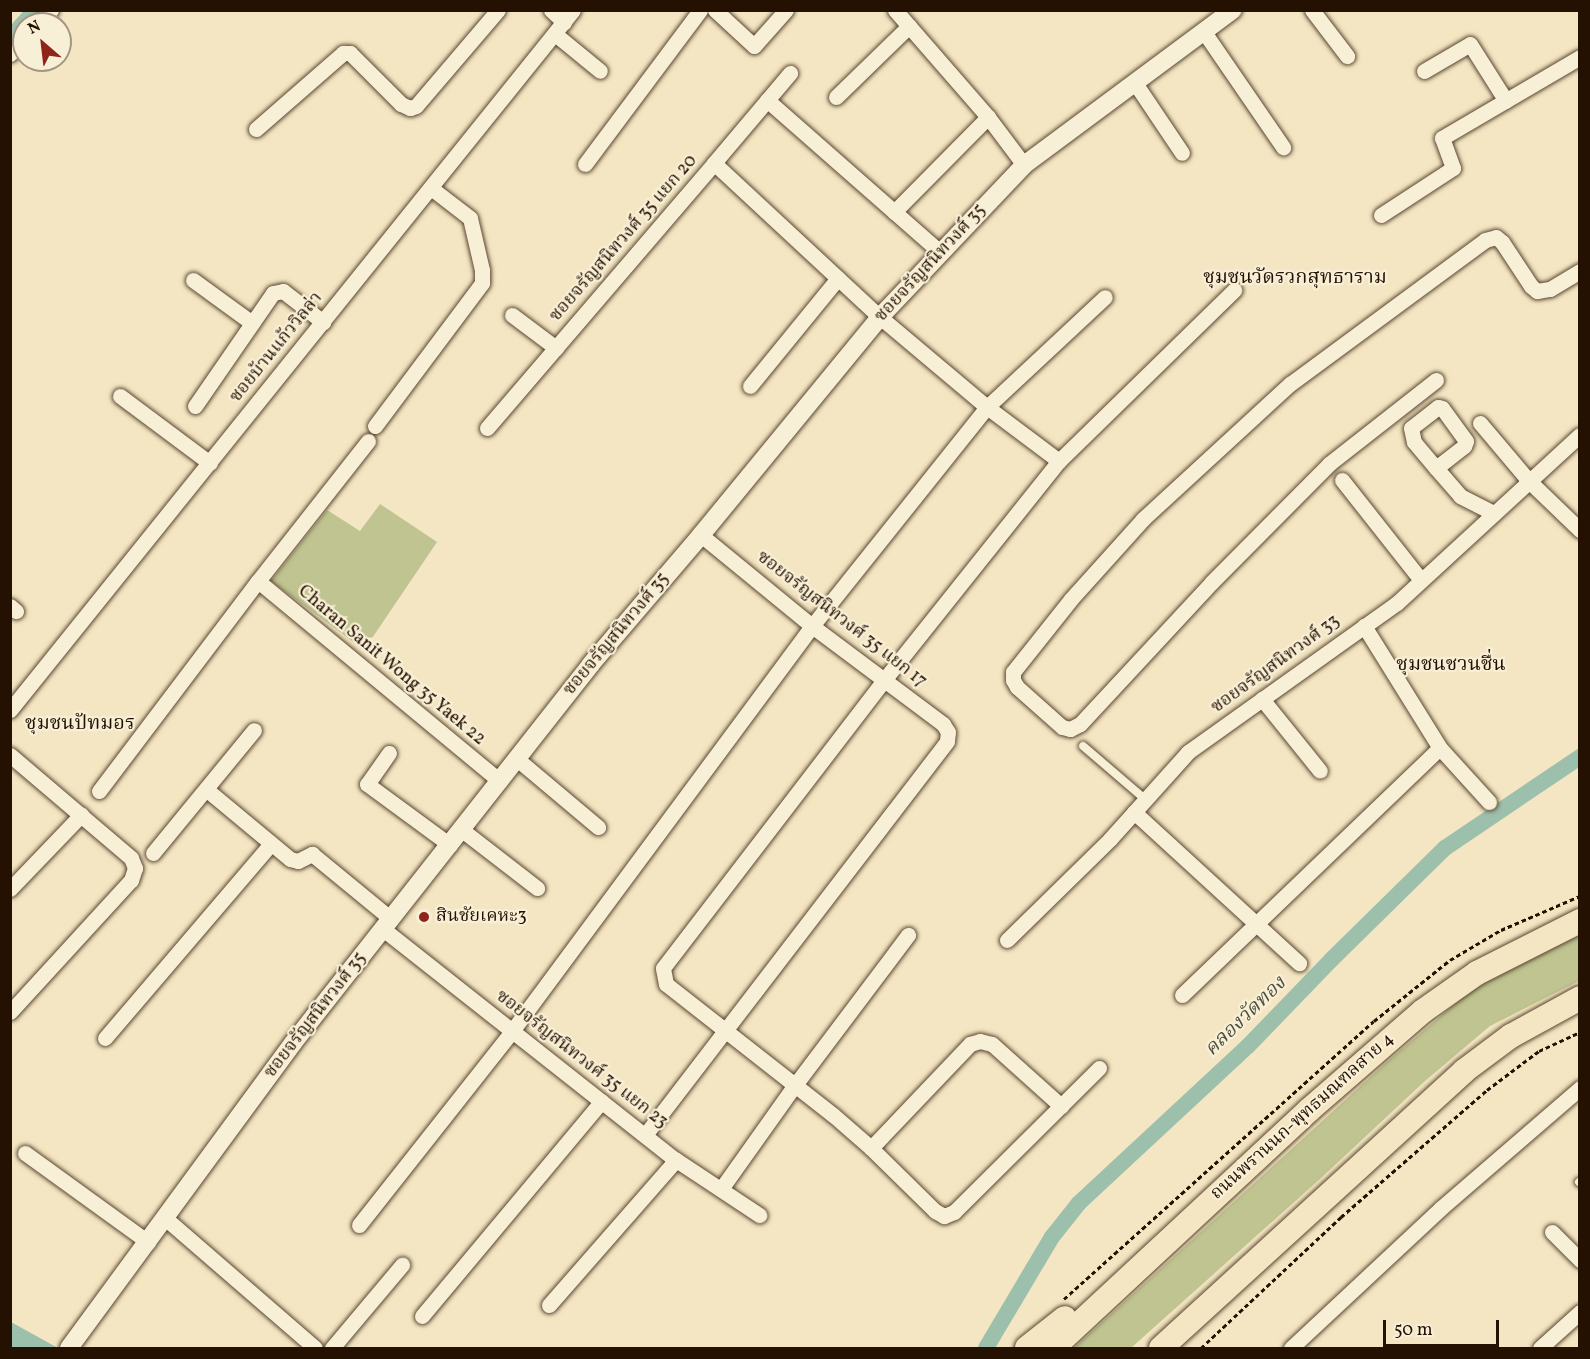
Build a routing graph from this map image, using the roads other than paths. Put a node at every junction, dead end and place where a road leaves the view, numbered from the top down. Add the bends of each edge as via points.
1 (498, 10) edge
2 (551, 10) edge
3 (700, 10) edge
4 (715, 10) edge
5 (786, 10) edge
6 (895, 10) edge
7 (1312, 10) edge
8 (1221, 14) edge
9 (564, 22) edge
10 (909, 26) junction
11 (1203, 32) junction
12 (1347, 56) dead end
13 (1580, 57) edge
14 (600, 71) dead end
15 (1424, 71) dead end
16 (790, 72) dead end
17 (1135, 83) junction
18 (836, 97) dead end
19 (767, 100) junction
20 (1506, 101) junction
21 (988, 117) junction
22 (256, 129) dead end
23 (1283, 147) dead end
24 (1182, 153) dead end
25 (714, 163) junction
26 (585, 164) dead end
27 (1024, 165) junction
28 (431, 188) junction
29 (894, 212) junction
30 (1381, 215) dead end
31 (940, 252) junction
32 (1580, 272) edge
33 (838, 278) junction
34 (193, 280) dead end
35 (1234, 290) dead end
36 (1105, 297) dead end
37 (512, 315) dead end
38 (880, 317) junction
39 (323, 322) junction
40 (252, 323) junction
41 (556, 348) junction
42 (1436, 380) dead end
43 (750, 386) dead end
44 (120, 396) dead end
45 (195, 406) dead end
46 (987, 407) junction
47 (1480, 423) dead end
48 (375, 426) dead end
49 (487, 428) dead end
50 (1580, 435) edge
51 (368, 441) dead end
52 (1059, 460) junction
53 (210, 463) junction
54 (1436, 468) dead end
55 (1342, 480) dead end
56 (1529, 481) junction
57 (1494, 513) junction
58 (1580, 530) edge
59 (702, 535) junction
60 (258, 580) junction
61 (1421, 580) junction
62 (812, 626) junction
63 (1364, 626) junction
64 (884, 680) junction
65 (1262, 699) junction
66 (10, 710) edge
67 (254, 730) dead end
68 (1083, 746) dead end
69 (1440, 748) junction
70 (389, 753) dead end
71 (10, 755) edge
72 (517, 759) junction
73 (1320, 771) dead end
74 (500, 782) junction
75 (207, 790) junction
76 (99, 791) dead end
77 (1146, 800) junction
78 (1489, 802) dead end
79 (1134, 812) junction
80 (81, 815) junction
81 (598, 827) dead end
82 (462, 830) junction
83 (270, 844) junction
84 (450, 845) junction
85 (153, 853) dead end
86 (537, 888) dead end
87 (10, 889) edge
88 (1580, 921) edge
89 (387, 924) junction
90 (1256, 924) junction
91 (908, 935) dead end
92 (1007, 940) dead end
93 (1299, 963) dead end
94 (1182, 995) dead end
95 (1580, 998) edge
96 (10, 1012) edge
97 (723, 1030) junction
98 (512, 1031) junction
99 (105, 1038) dead end
100 (1099, 1068) dead end
101 (795, 1085) junction
102 (1580, 1088) edge
103 (602, 1101) junction
104 (1061, 1106) junction
105 (645, 1135) junction
106 (871, 1148) junction
107 (25, 1153) dead end
108 (676, 1160) junction
109 (721, 1189) junction
110 (759, 1215) dead end
111 (165, 1218) junction
112 (1187, 1222) junction
113 (359, 1225) dead end
114 (1552, 1232) dead end
115 (148, 1242) junction
116 (1580, 1260) edge
117 (402, 1265) dead end
118 (1238, 1280) junction
119 (549, 1305) dead end
120 (1579, 1313) edge
121 (422, 1316) dead end
122 (69, 1348) edge
123 (315, 1348) edge
124 (332, 1348) edge
125 (1027, 1348) edge
126 (1053, 1348) edge
127 (1161, 1348) edge
128 (1175, 1348) edge
129 (1291, 1348) edge
130 (1540, 1348) edge

1 - 22 street via 416,106 401,104 350,53 343,53
2 - 9 street
3 - 26 street
4 - 5 street via 754,46
6 - 10 street
7 - 12 street
8 - 11 street, ซอยจรัญสนิทวงศ์ 35
9 - 14 street
9 - 28 street, ซอยบ้านแก้ววิลล่า
10 - 18 street
10 - 21 street
11 - 17 street, ซอยจรัญสนิทวงศ์ 35
11 - 23 street
13 - 20 street
15 - 20 street via 1470,44
16 - 19 street
17 - 24 street
17 - 27 street, ซอยจรัญสนิทวงศ์ 35
19 - 25 street
19 - 29 street
20 - 30 street via 1442,138 1453,168
21 - 27 street
21 - 29 street
25 - 33 street, ซอยจรัญสนิทวงศ์ 35 แยก 20
25 - 41 street, ซอยจรัญสนิทวงศ์ 35 แยก 20
27 - 31 street, ซอยจรัญสนิทวงศ์ 35
28 - 39 street, ซอยบ้านแก้ววิลล่า
28 - 48 street via 470,218 482,283
29 - 31 street
31 - 38 street, ซอยจรัญสนิทวงศ์ 35
32 - 42 street via 1550,289 1537,291 1502,242 1496,237 1485,240 1290,384 1143,519 1071,599 1013,672 1017,687 1062,727 1070,729 1080,724 1329,464
33 - 38 street, ซอยจรัญสนิทวงศ์ 35 แยก 20
33 - 43 street
34 - 40 street
35 - 52 street
36 - 46 street
37 - 41 street
38 - 46 street, ซอยจรัญสนิทวงศ์ 35 แยก 20
38 - 59 street, ซอยจรัญสนิทวงศ์ 35
39 - 40 street via 279,290
39 - 53 street, ซอยบ้านแก้ววิลล่า
40 - 45 street
41 - 49 street, ซอยจรัญสนิทวงศ์ 35 แยก 20
44 - 53 street
46 - 52 street, ซอยจรัญสนิทวงศ์ 35 แยก 20
46 - 62 street
47 - 56 street
50 - 56 street, ซอยจรัญสนิทวงศ์ 33
51 - 60 street
52 - 64 street
53 - 66 street, ซอยบ้านแก้ววิลล่า
54 - 57 street via 1460,496
55 - 61 street
56 - 57 street, ซอยจรัญสนิทวงศ์ 33
56 - 58 street
57 - 61 street, ซอยจรัญสนิทวงศ์ 33
59 - 62 street, ซอยจรัญสนิทวงศ์ 35 แยก 17
59 - 72 street, ซอยจรัญสนิทวงศ์ 35 via 591,664
60 - 74 street, Charan Sanit Wong 35 Yaek 22
60 - 76 street
61 - 63 street, ซอยจรัญสนิทวงศ์ 33
62 - 64 street, ซอยจรัญสนิทวงศ์ 35 แยก 17
62 - 98 street
63 - 65 street, ซอยจรัญสนิทวงศ์ 33
63 - 69 street
64 - 97 street via 663,968 666,984
64 - 97 street, ซอยจรัญสนิทวงศ์ 35 แยก 17 via 943,724 948,732 947,741
65 - 73 street
65 - 77 street, ซอยจรัญสนิทวงศ์ 33 via 1188,752
67 - 75 street
68 - 77 lane
69 - 78 street
69 - 90 street
70 - 84 street via 367,784
71 - 80 street
72 - 74 street, ซอยจรัญสนิทวงศ์ 35
72 - 81 street
74 - 82 street, ซอยจรัญสนิทวงศ์ 35
75 - 83 street
75 - 85 street
77 - 79 street, ซอยจรัญสนิทวงศ์ 33
79 - 90 street
79 - 92 street, ซอยจรัญสนิทวงศ์ 33
80 - 87 street
80 - 96 street via 131,858 135,868 131,880
82 - 84 street, ซอยจรัญสนิทวงศ์ 35
82 - 86 street
83 - 89 street, ซอยจรัญสนิทวงศ์ 35 แยก 23 via 294,861 312,854
83 - 99 street
84 - 89 street, ซอยจรัญสนิทวงศ์ 35
88 - 112 main road, ถนนพรานนก-พุทธมณฑลสาย 4 via 1477,973 1423,1011
89 - 98 street, ซอยจรัญสนิทวงศ์ 35 แยก 23
89 - 111 street, ซอยจรัญสนิทวงศ์ 35 via 293,1043
90 - 93 street
90 - 94 street
91 - 101 street
95 - 118 main road via 1511,1036 1464,1071
97 - 101 street
97 - 105 street
98 - 103 street, ซอยจรัญสนิทวงศ์ 35 แยก 23
98 - 113 street
100 - 104 street
101 - 106 street
101 - 109 street
102 - 129 street via 1441,1208
103 - 105 street, ซอยจรัญสนิทวงศ์ 35 แยก 23
103 - 121 street
104 - 106 street via 992,1044 980,1041 970,1044
104 - 106 street via 954,1212 944,1216
105 - 108 street, ซอยจรัญสนิทวงศ์ 35 แยก 23
107 - 115 street
108 - 109 street, ซอยจรัญสนิทวงศ์ 35 แยก 23
108 - 119 street
109 - 110 street, ซอยจรัญสนิทวงศ์ 35 แยก 23
111 - 115 street, ซอยจรัญสนิทวงศ์ 35
111 - 123 street
112 - 125 main road
112 - 126 main road, ถนนพรานนก-พุทธมณฑลสาย 4
114 - 116 street
115 - 122 street, ซอยจรัญสนิทวงศ์ 35
117 - 124 street
118 - 127 main road
118 - 128 main road
120 - 130 street

